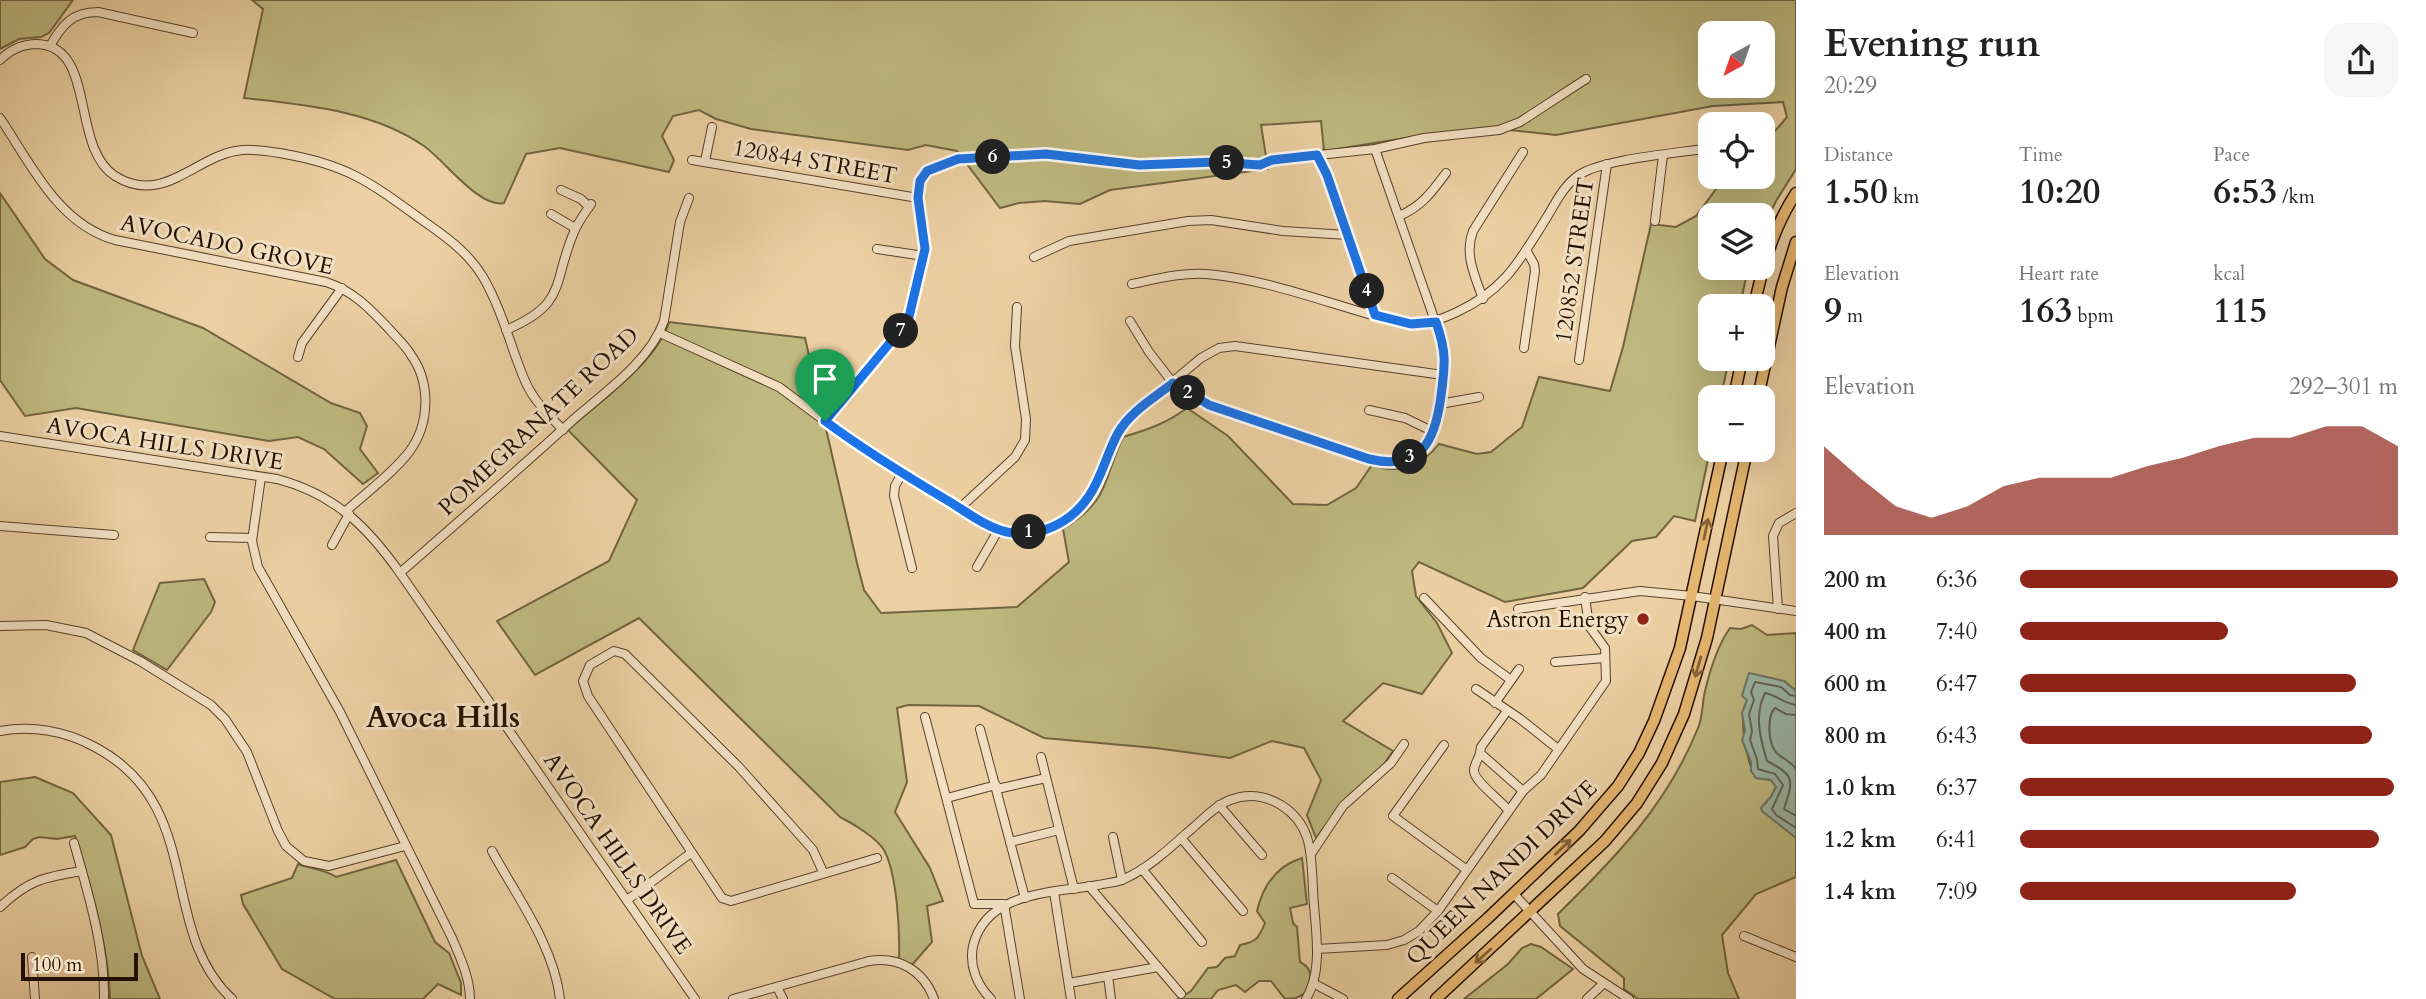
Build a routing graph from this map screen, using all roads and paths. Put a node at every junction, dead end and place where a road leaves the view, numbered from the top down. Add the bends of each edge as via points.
1 (192, 33) dead end
2 (50, 46) junction
3 (0, 60) edge
4 (1586, 79) dead end
5 (0, 118) edge
6 (712, 127) dead end
7 (1375, 149) junction
8 (1698, 150) edge
9 (1523, 152) dead end
10 (1317, 155) junction
11 (1663, 155) junction
12 (692, 160) dead end
13 (705, 161) junction
14 (1607, 164) junction
15 (1446, 173) dead end
16 (561, 190) dead end
17 (1796, 193) edge
18 (689, 198) dead end
19 (918, 198) junction
20 (551, 214) dead end
21 (1398, 216) junction
22 (1655, 220) dead end
23 (575, 228) junction
24 (1349, 235) junction
25 (1796, 242) edge
26 (877, 249) dead end
27 (1526, 250) junction
28 (924, 256) junction
29 (1034, 257) dead end
30 (1132, 284) dead end
31 (342, 288) junction
32 (1757, 294) edge
33 (1483, 299) junction
34 (1017, 307) dead end
35 (1375, 315) junction
36 (1130, 321) dead end
37 (1436, 322) junction
38 (506, 330) junction
39 (660, 332) junction
40 (1524, 348) dead end
41 (298, 357) dead end
42 (1579, 360) dead end
43 (1443, 375) junction
44 (1173, 383) junction
45 (1761, 385) edge
46 (1479, 397) dead end
47 (1440, 404) junction
48 (1369, 410) dead end
49 (825, 421) junction
50 (563, 430) junction
51 (1434, 432) junction
52 (0, 436) edge
53 (1720, 462) edge
54 (1745, 462) edge
55 (902, 473) junction
56 (261, 477) junction
57 (960, 508) junction
58 (348, 513) junction
59 (1796, 513) edge
60 (0, 526) edge
61 (999, 529) junction
62 (114, 535) dead end
63 (210, 537) dead end
64 (252, 538) junction
65 (332, 545) dead end
66 (977, 567) dead end
67 (912, 568) dead end
68 (400, 573) junction
69 (1692, 596) junction
70 (1585, 597) junction
71 (1423, 598) dead end
72 (1716, 601) junction
73 (1518, 609) dead end
74 (1777, 609) junction
75 (1796, 611) edge
76 (0, 626) edge
77 (1605, 658) junction
78 (1555, 662) dead end
79 (1519, 669) dead end
80 (1511, 680) junction
81 (1476, 689) dead end
82 (1495, 703) junction
83 (1507, 711) junction
84 (926, 717) dead end
85 (980, 729) dead end
86 (0, 730) edge
87 (1405, 744) dead end
88 (1444, 745) dead end
89 (1558, 749) junction
90 (1480, 753) junction
91 (1041, 757) dead end
92 (1046, 778) junction
93 (996, 787) junction
94 (1522, 791) junction
95 (947, 798) junction
96 (1219, 805) junction
97 (1508, 810) junction
98 (1059, 830) junction
99 (1113, 837) dead end
100 (1181, 838) junction
101 (1010, 842) junction
102 (74, 843) dead end
103 (405, 846) junction
104 (492, 851) dead end
105 (691, 853) junction
106 (1311, 854) junction
107 (1262, 855) dead end
108 (877, 858) dead end
109 (1142, 869) junction
110 (1467, 870) junction
111 (82, 871) junction
112 (822, 872) junction
113 (1392, 878) dead end
114 (1122, 880) junction
115 (1089, 886) junction
116 (1074, 889) junction
117 (1054, 892) junction
118 (1514, 894) junction
119 (1025, 898) junction
120 (626, 900) junction
121 (1004, 904) junction
122 (0, 907) edge
123 (1243, 911) dead end
124 (1438, 911) junction
125 (1531, 912) junction
126 (1744, 936) dead end
127 (1202, 942) dead end
128 (1317, 949) junction
129 (32, 957) dead end
130 (1796, 957) edge
131 (1158, 967) junction
132 (1108, 976) junction
133 (1069, 983) junction
134 (1313, 983) junction
135 (1603, 984) junction
136 (777, 987) junction
137 (1181, 994) dead end
138 (35, 999) edge
139 (104, 999) edge
140 (232, 999) edge
141 (470, 999) edge
142 (561, 999) edge
143 (695, 999) edge
144 (733, 999) edge
145 (783, 999) edge
146 (934, 999) edge
147 (991, 999) edge
148 (1020, 999) edge
149 (1072, 999) edge
150 (1111, 999) edge
151 (1306, 999) edge
152 (1343, 999) edge
153 (1398, 999) edge
154 (1436, 999) edge
155 (1587, 999) edge
156 (1629, 999) edge

1 - 2 street via 87,12 65,22
2 - 3 street via 17,47
2 - 38 street, AVOCADO GROVE via 74,71 93,149 115,175 135,184 159,185 211,158 244,150 340,167 373,185 469,257 488,286
4 - 7 street via 1520,122 1499,130
5 - 31 street, AVOCADO GROVE via 58,205 97,234 318,279
6 - 13 street, 120844 STREET
7 - 10 street
7 - 21 street
8 - 11 street
9 - 33 street via 1469,244 1468,255
10 - 19 street via 1260,165 1139,165 1046,154 958,159 932,167 920,181
10 - 24 street
11 - 14 street
11 - 22 street
12 - 13 street, 120844 STREET
13 - 19 street, 120844 STREET
14 - 27 street via 1589,169 1570,183
14 - 42 street, 120852 STREET
15 - 21 street via 1417,208
16 - 23 street via 590,205
17 - 32 main road via 1768,251
18 - 39 street, POMEGRANATE ROAD via 680,222
19 - 28 street
20 - 23 street
21 - 37 street
23 - 38 street via 552,297 532,317
24 - 29 street via 1199,220 1093,235
24 - 35 street
25 - 45 main road
26 - 28 street
27 - 33 street via 1504,281
27 - 40 street via 1535,271
28 - 49 street via 908,321
30 - 35 street via 1207,274 1259,282
31 - 41 street via 302,343
31 - 58 street, AVOCADO GROVE via 364,303 411,354 425,400 424,422 411,450
33 - 37 street
34 - 57 street via 1025,440 1015,457
35 - 37 street via 1411,324
36 - 44 street
37 - 43 street via 1445,353
38 - 50 street, AVOCADO GROVE via 530,391
39 - 49 street via 779,387
39 - 50 street, POMEGRANATE ROAD via 646,353
43 - 44 street via 1235,346 1201,358
43 - 47 street
44 - 51 street via 1209,405 1379,461 1409,458
44 - 61 street via 1129,418 1090,495 1071,516 1040,531
46 - 47 street
47 - 51 street
48 - 51 street via 1405,418
49 - 55 street
50 - 68 street, POMEGRANATE ROAD
52 - 56 street, AVOCA HILLS DRIVE
69 -> 53 main road, QUEEN NANDI DRIVE
54 - 72 main road, QUEEN NANDI DRIVE
55 - 57 street
55 - 67 street via 894,496
56 - 58 street, AVOCA HILLS DRIVE via 298,485
56 - 64 street
57 - 61 street
58 - 65 street, AVOCADO GROVE
58 - 68 street, AVOCA HILLS DRIVE
59 - 74 street via 1779,523 1773,536
60 - 62 street
61 - 66 street
63 - 64 street
64 - 103 street via 263,580 340,712
68 - 120 street, AVOCA HILLS DRIVE
69 - 70 street via 1640,591
69 - 72 street
118 -> 69 main road, QUEEN NANDI DRIVE via 1596,814 1639,753 1674,666
70 - 73 street
70 - 77 street via 1589,626 1605,648
71 - 80 street via 1481,658
72 - 74 street
72 -> 125 main road, QUEEN NANDI DRIVE via 1684,714 1662,763 1623,821
74 - 75 street
76 - 103 street via 46,625 86,634 211,705 247,752 286,846 304,861 329,866
77 - 78 street
77 - 89 street via 1605,684
79 - 80 street
80 - 82 street
81 - 82 street
82 - 83 street
83 - 89 street
83 - 90 street
84 - 95 street
85 - 93 street
86 - 140 street via 67,735 110,754 133,776 162,816 204,961
87 - 106 street via 1391,763 1343,806
88 - 110 street via 1393,816
89 - 94 street via 1537,779
90 - 94 street
90 - 97 street via 1476,778
91 - 92 street
92 - 93 street
92 - 98 street
93 - 95 street
93 - 101 street
94 - 97 street
95 - 121 street via 974,904
96 - 100 street
96 - 106 street via 1242,796 1273,800 1297,818
96 - 107 street
97 - 110 street
98 - 101 street
98 - 116 street
99 - 114 street
100 - 109 street
100 - 123 street
101 - 119 street
102 - 111 street
103 - 141 street via 461,958
104 - 142 street via 551,962
105 - 112 street via 718,895 727,901
105 - 112 street via 583,686 590,665 611,652 625,654 739,767 813,850
105 - 120 street
106 - 128 street
108 - 112 street
109 - 114 street
109 - 127 street
110 - 124 street
111 - 122 street via 25,885
111 - 139 street via 105,975
113 - 124 street
114 - 115 street
115 - 116 street
115 - 131 street
116 - 117 street
117 - 119 street
117 - 133 street
118 - 125 street
118 - 153 main road, QUEEN NANDI DRIVE
119 - 121 street
120 - 143 street, AVOCA HILLS DRIVE
121 - 147 street via 979,929 973,948 975,973
121 - 148 street
124 - 128 street via 1419,931 1397,943
125 - 135 street via 1566,952
125 -> 154 main road, QUEEN NANDI DRIVE
126 - 130 street
128 - 134 street
129 - 138 street
131 - 132 street
131 - 137 street
132 - 133 street
132 - 150 street
133 - 149 street
134 - 151 street
134 - 152 street
135 - 155 street
135 - 156 street
136 - 144 street
136 - 145 street
136 - 146 street via 884,960 917,973

